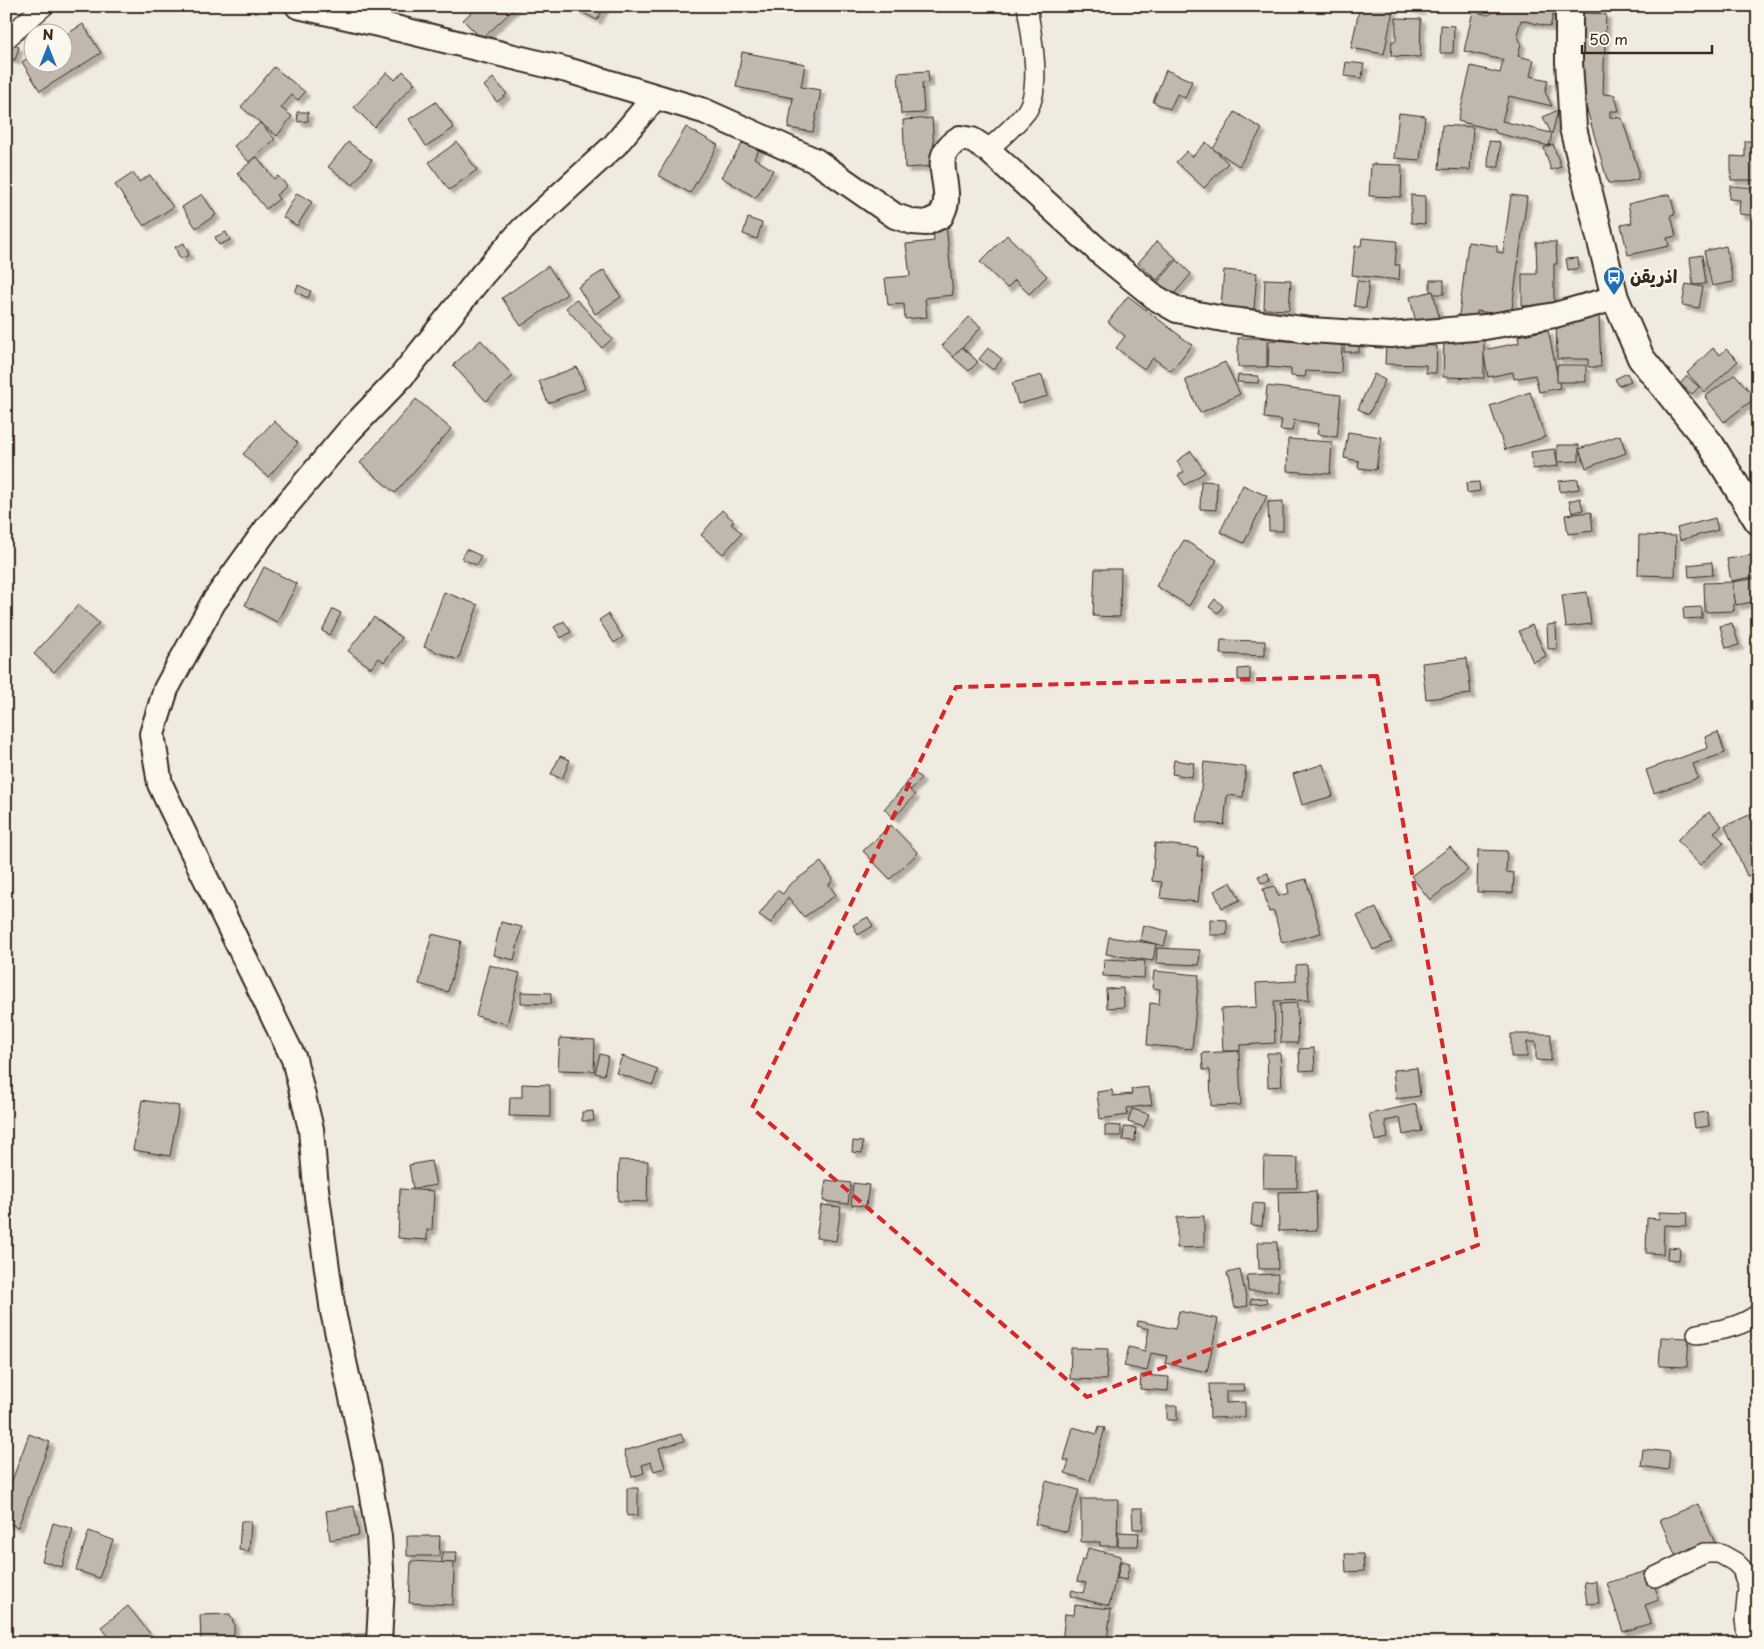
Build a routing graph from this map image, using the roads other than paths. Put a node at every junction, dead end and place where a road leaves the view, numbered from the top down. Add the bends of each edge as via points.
1 (44, 6) edge
2 (298, 6) edge
3 (1027, 6) edge
4 (1569, 6) edge
5 (6, 38) edge
6 (655, 97) junction
7 (988, 150) junction
8 (1615, 298) junction
9 (1758, 521) edge
10 (1758, 1314) edge
11 (1697, 1334) dead end
12 (1656, 1578) dead end
13 (379, 1643) edge
14 (1748, 1643) edge

1 - 5 street
2 - 6 street via 567,70
3 - 7 street via 1035,54 1035,89 1027,111
4 - 8 main road via 1573,128
6 - 7 street via 704,111 816,161 895,216 913,222 926,223 941,216 946,201 943,156 952,143 960,138 972,140
6 - 13 street via 615,145 523,229 401,377 349,431 268,527 212,603 166,689 152,734 160,784 294,1059 311,1130 333,1312 379,1537 382,1585
7 - 8 street via 1102,254 1156,298 1177,310 1310,330 1392,335 1485,328 1555,315
8 - 9 main road via 1641,358 1711,445
10 - 11 street via 1733,1327
12 - 14 street via 1705,1553 1719,1553 1735,1562 1742,1569 1748,1588 1745,1620

